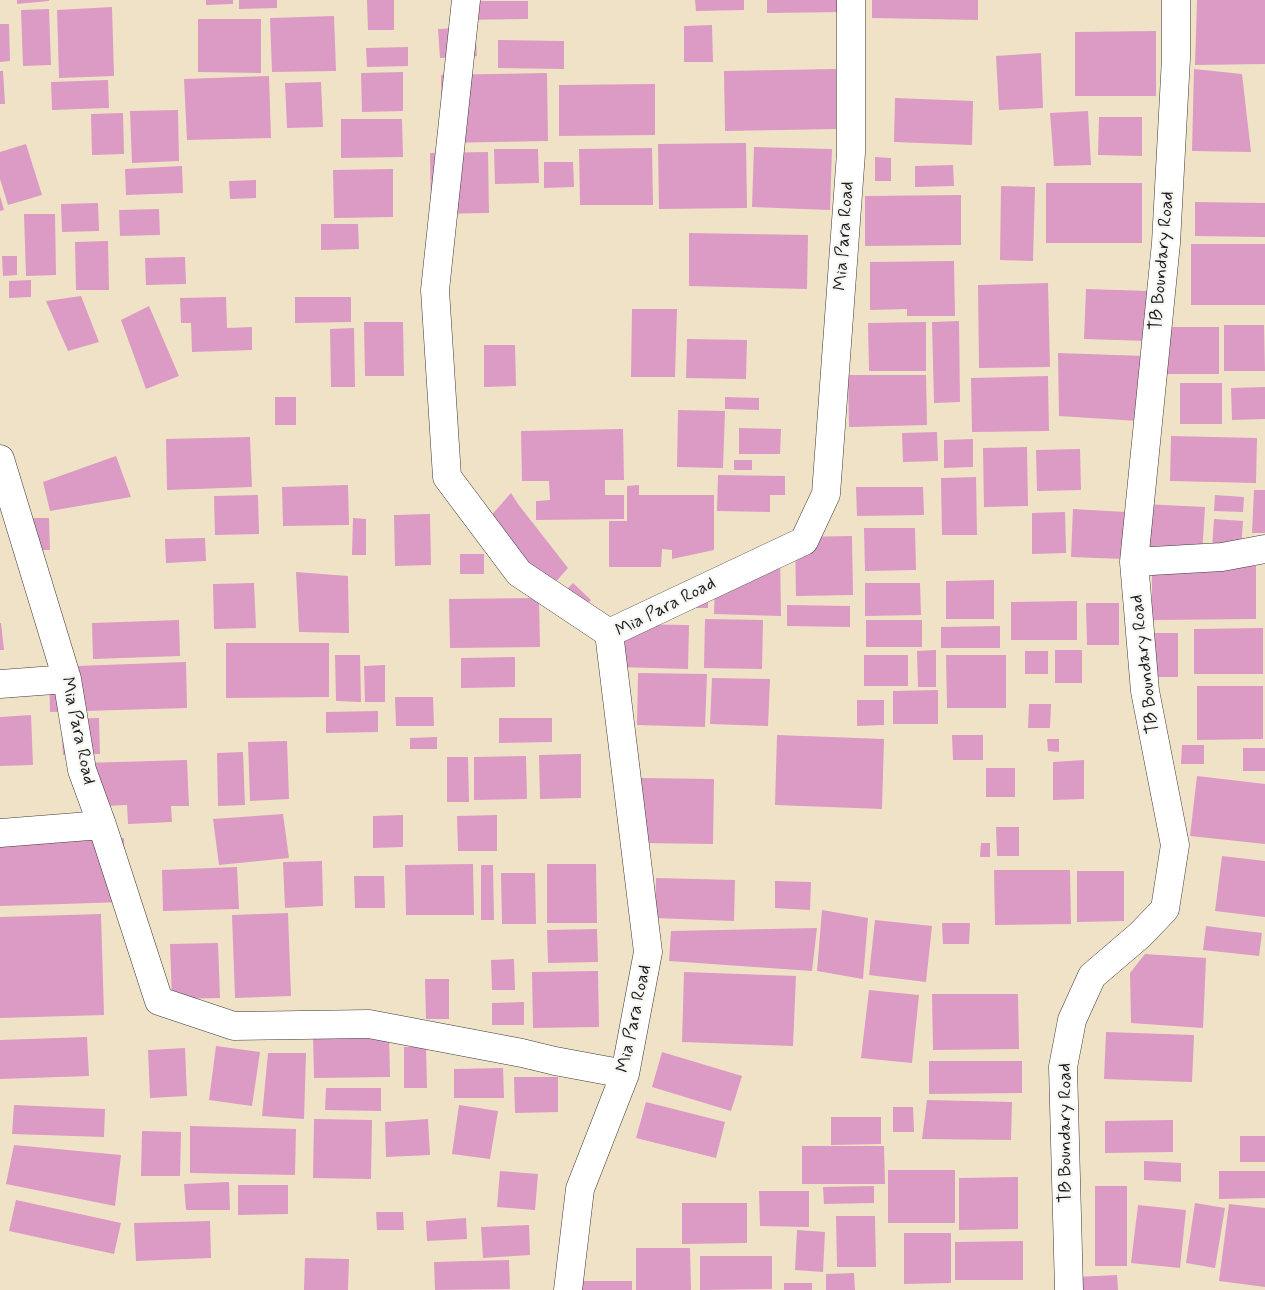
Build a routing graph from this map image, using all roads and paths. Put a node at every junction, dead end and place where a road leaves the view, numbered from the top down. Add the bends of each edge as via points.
1 (466, 0) edge
2 (851, 0) edge
3 (1176, 0) edge
4 (0, 459) edge
5 (1265, 548) edge
6 (1134, 562) junction
7 (609, 633) junction
8 (67, 680) junction
9 (0, 684) edge
10 (102, 825) junction
11 (0, 833) edge
12 (625, 1074) junction
13 (568, 1290) edge
14 (1069, 1290) edge

1 - 7 street via 436,290 447,477 519,573
2 - 7 street, Mia Para Road via 851,153 826,494 804,541
3 - 6 street, TB Boundary Road via 1166,243
4 - 8 street, Mia Para Road
5 - 6 street via 1222,557
6 - 14 street, TB Boundary Road via 1145,691 1175,845 1165,909 1092,976 1072,1020 1063,1067
7 - 12 street, Mia Para Road via 648,952
8 - 9 street
8 - 10 street, Mia Para Road via 82,770
10 - 11 street
10 - 12 street, Mia Para Road via 159,1001 234,1026 369,1024
12 - 13 street, Mia Para Road via 580,1189

